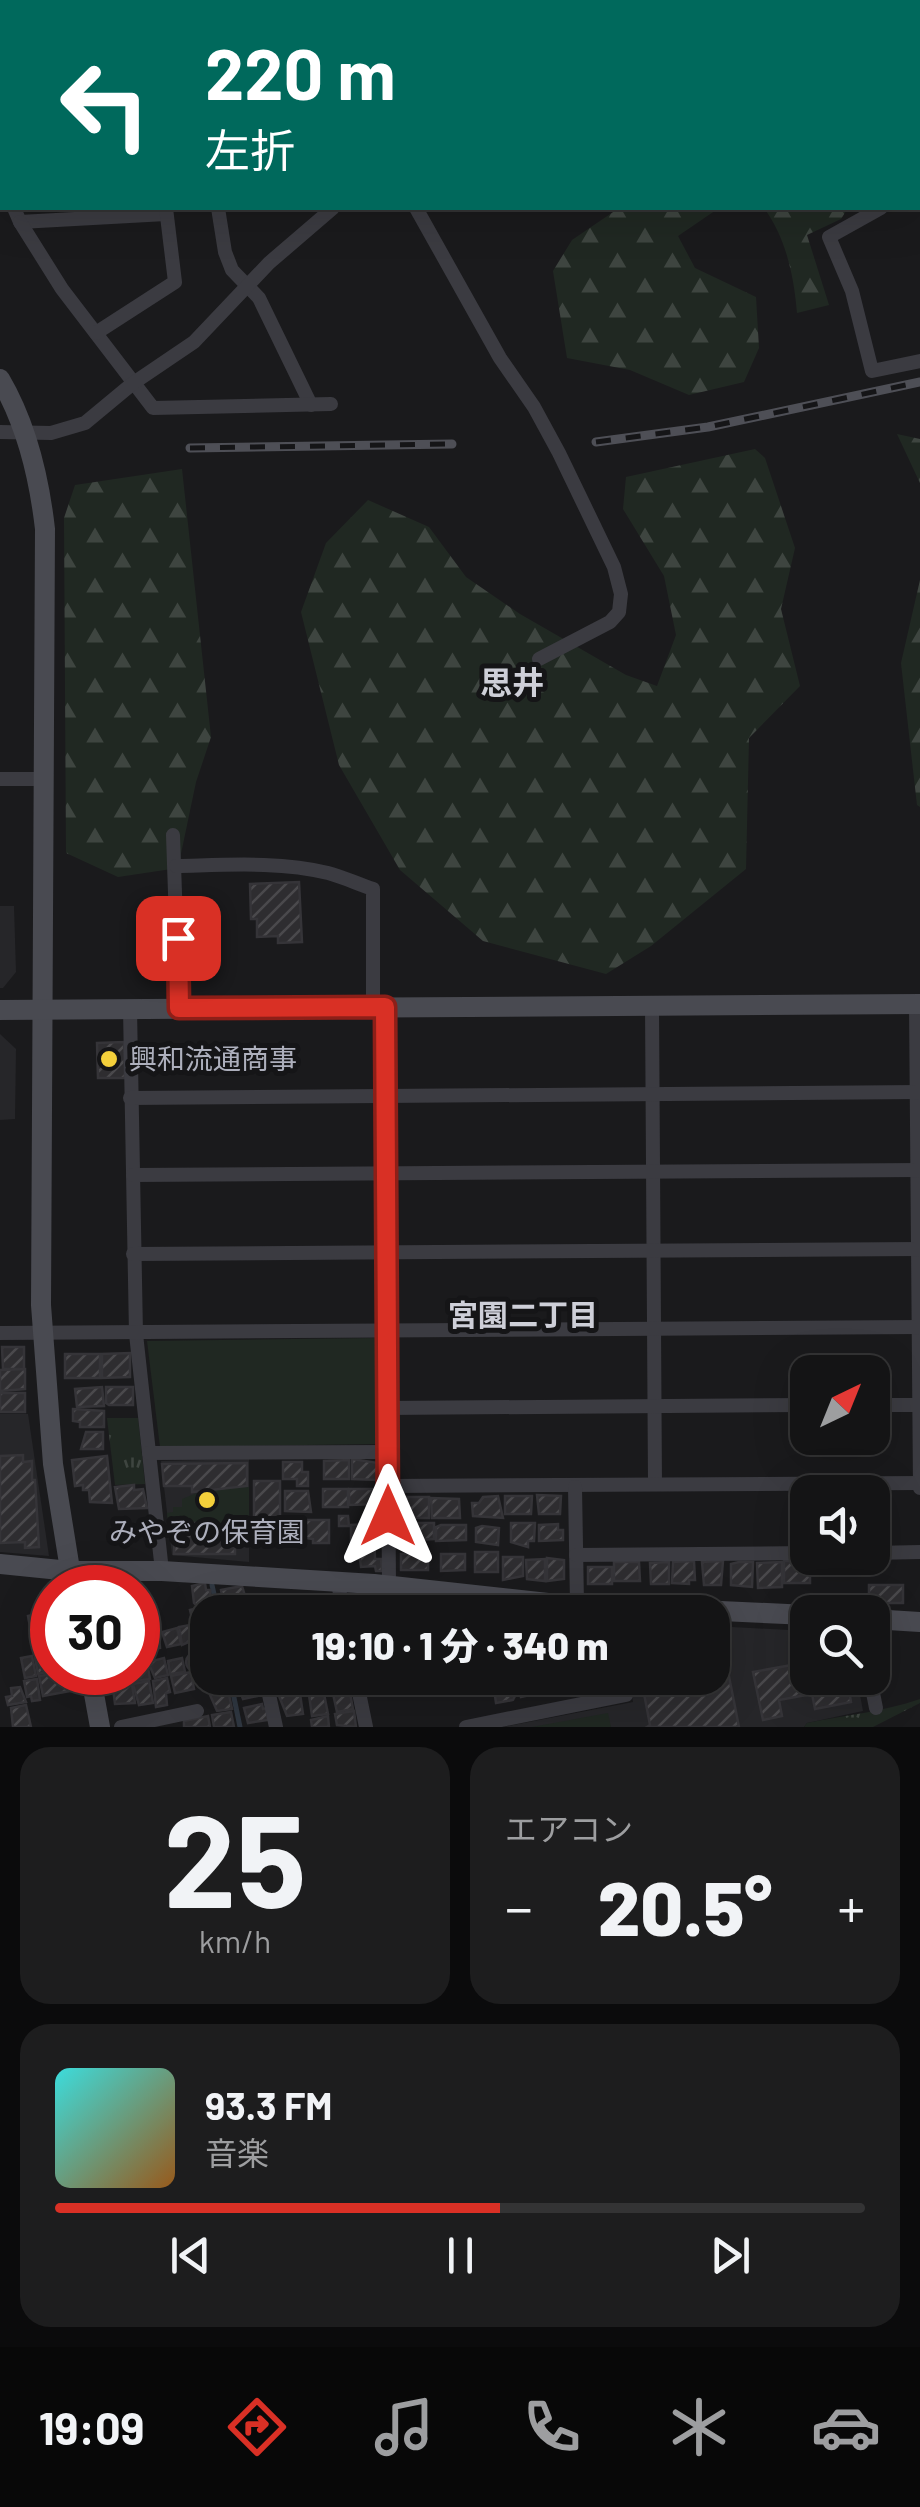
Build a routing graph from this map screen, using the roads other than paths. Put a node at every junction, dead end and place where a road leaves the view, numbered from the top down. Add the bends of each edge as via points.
1 (218, 210) edge
2 (331, 210) edge
3 (417, 210) edge
4 (876, 210) edge
5 (166, 211) edge
6 (18, 215) edge
7 (246, 286) junction
8 (96, 333) junction
9 (920, 361) edge
10 (0, 379) edge
11 (132, 384) junction
12 (331, 404) dead end
13 (311, 405) junction
14 (0, 432) edge
15 (25, 432) junction
16 (539, 659) dead end
17 (0, 779) edge
18 (45, 779) junction
19 (174, 835) dead end
20 (176, 866) junction
21 (918, 1004) edge
22 (652, 1005) junction
23 (379, 1007) junction
24 (179, 1008) junction
25 (130, 1009) junction
26 (0, 1010) edge
27 (44, 1010) junction
28 (918, 1092) edge
29 (652, 1093) junction
30 (385, 1096) junction
31 (130, 1098) junction
32 (919, 1170) edge
33 (653, 1171) junction
34 (387, 1173) junction
35 (133, 1175) junction
36 (654, 1250) junction
37 (919, 1250) edge
38 (386, 1252) junction
39 (133, 1254) junction
40 (920, 1327) edge
41 (654, 1328) junction
42 (386, 1330) junction
43 (0, 1333) edge
44 (42, 1333) junction
45 (136, 1334) junction
46 (790, 1405) edge
47 (890, 1405) edge
48 (919, 1405) edge
49 (654, 1406) junction
50 (386, 1408) junction
51 (388, 1452) junction
52 (149, 1453) junction
53 (656, 1484) junction
54 (388, 1486) junction
55 (920, 1486) edge
56 (575, 1487) junction
57 (920, 1552) edge
58 (790, 1553) edge
59 (890, 1553) edge
60 (576, 1555) junction
61 (0, 1564) edge
62 (70, 1565) edge
63 (30, 1570) edge
64 (162, 1571) joint
65 (338, 1582) junction
66 (389, 1586) junction
67 (341, 1595) edge
68 (440, 1595) edge
69 (576, 1595) edge
70 (730, 1613) edge
71 (790, 1614) edge
72 (890, 1620) edge
73 (920, 1622) edge
74 (94, 1695) edge
75 (269, 1695) edge
76 (359, 1695) edge
77 (626, 1695) edge
78 (873, 1695) edge
79 (876, 1708) dead end
80 (198, 1711) dead end
81 (100, 1727) edge
82 (121, 1727) edge
83 (276, 1727) edge
84 (366, 1727) edge
85 (466, 1727) edge

1 - 7 street via 225,252
2 - 7 street
3 - 16 street via 560,453 614,567 619,612
4 - 9 street via 829,237 852,291 872,370
5 - 6 street
5 - 8 street via 174,282
6 - 8 street
7 - 11 street via 194,342
7 - 13 street via 259,298
8 - 11 street
10 - 15 street
11 - 13 street via 153,408
11 - 15 street via 85,423
12 - 13 street
14 - 15 street
15 - 18 street via 45,529
17 - 18 street
18 - 27 street
19 - 20 street
20 - 23 street via 305,869 374,889
20 - 24 street
21 - 22 street
21 - 28 street
22 - 23 street
22 - 29 street
23 - 24 street
23 - 30 street
24 - 25 street
25 - 27 street
25 - 31 street
26 - 27 street
27 - 44 street
28 - 29 street
28 - 32 street
29 - 30 street
29 - 33 street
30 - 31 street
30 - 34 street
31 - 35 street
32 - 33 street
32 - 37 street
33 - 34 street
33 - 36 street
34 - 35 street
34 - 38 street
35 - 39 street
36 - 37 street
36 - 38 street
36 - 41 street
37 - 40 street
38 - 39 street
38 - 42 street
39 - 45 street
40 - 41 street
40 - 48 street
41 - 42 street
41 - 49 street
42 - 45 street
42 - 50 street
43 - 44 street
44 - 45 street
44 - 62 street
45 - 52 street
46 - 49 street
47 - 48 street
48 - 55 street
49 - 50 street
49 - 53 street
50 - 51 street
51 - 52 street
51 - 54 street
52 - 64 street
53 - 55 street
53 - 56 street
54 - 56 street
54 - 66 street
56 - 60 street
57 - 59 street
58 - 60 street
60 - 69 street
61 - 63 street
64 - 65 street
65 - 66 street
65 - 67 street
66 - 68 street
70 - 71 street
72 - 73 street
74 - 81 street
75 - 83 street
76 - 84 street
77 - 85 street
78 - 79 street
80 - 82 street

